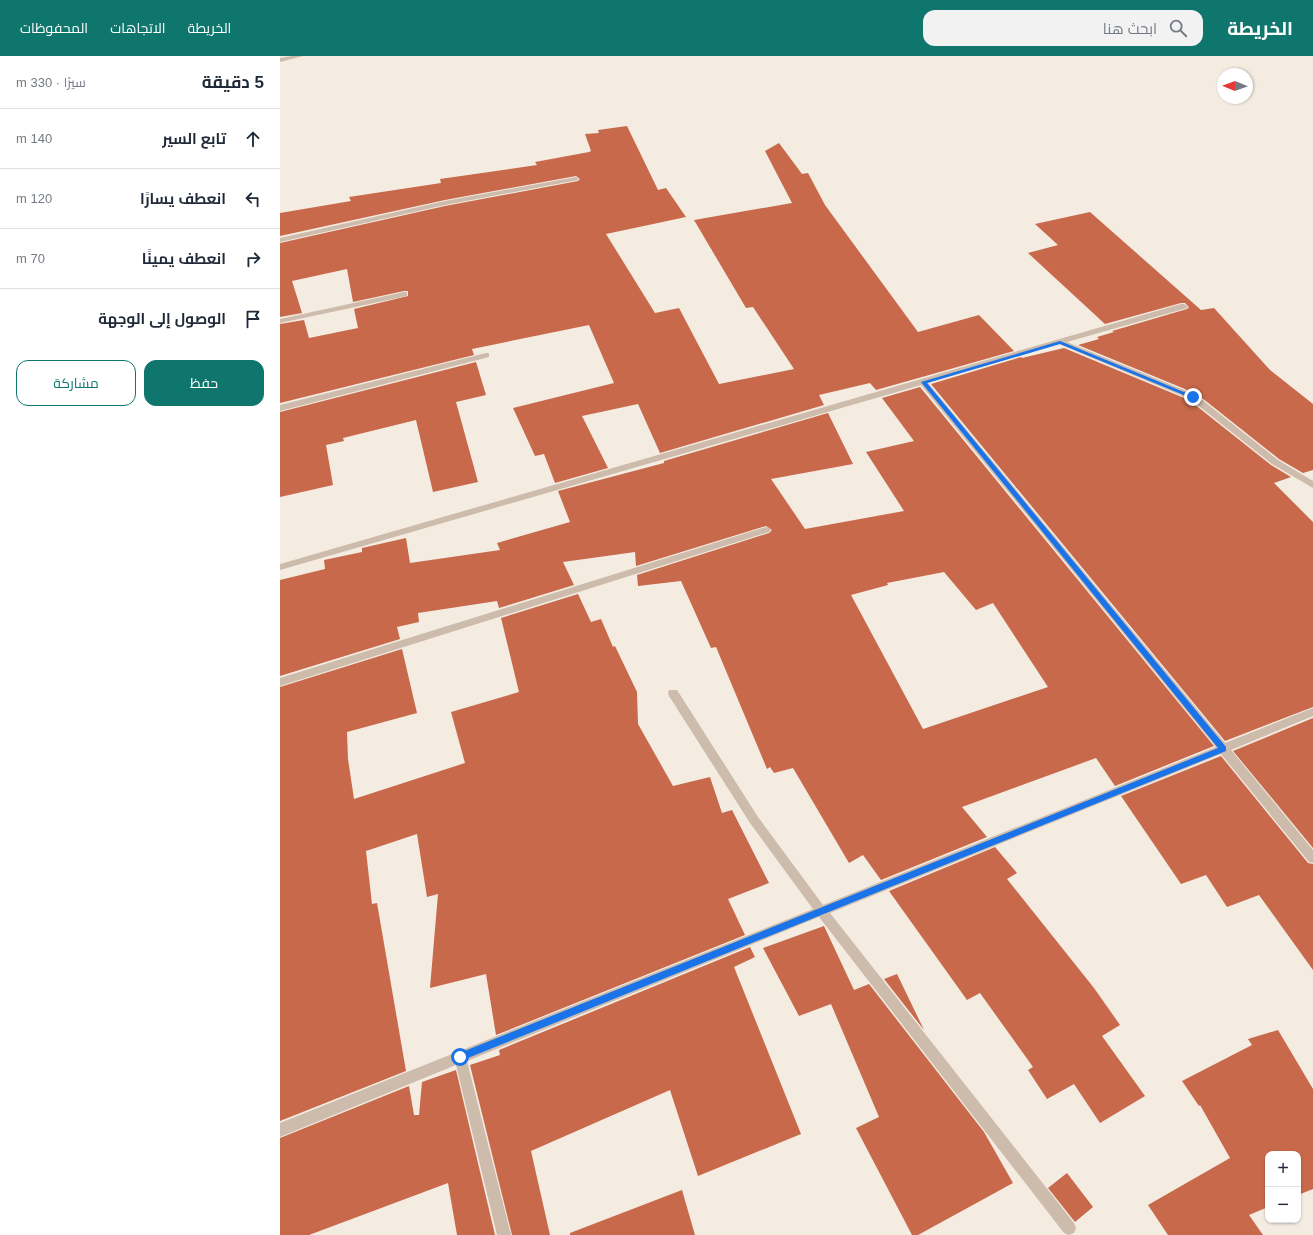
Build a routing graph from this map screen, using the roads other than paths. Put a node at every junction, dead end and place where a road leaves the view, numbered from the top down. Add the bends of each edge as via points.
1 (300, 56) edge
2 (280, 60) edge
3 (576, 179) dead end
4 (280, 240) edge
5 (404, 294) dead end
6 (1184, 306) dead end
7 (280, 320) edge
8 (1060, 342) junction
9 (486, 355) dead end
10 (923, 382) junction
11 (280, 408) edge
12 (1313, 485) edge
13 (766, 530) dead end
14 (280, 567) edge
15 (280, 682) edge
16 (673, 693) dead end
17 (1313, 712) edge
18 (1223, 749) junction
19 (1313, 858) edge
20 (821, 911) junction
21 (460, 1057) junction
22 (280, 1130) edge
23 (1069, 1228) dead end
24 (504, 1235) edge

1 - 2 street
3 - 4 street via 445,203
5 - 7 street
6 - 8 street
8 - 10 street
8 - 12 street via 1193,397 1275,462
9 - 11 street
10 - 14 street
10 - 18 street
13 - 15 street
16 - 20 street via 754,820
17 - 18 street
18 - 19 street
18 - 20 street
20 - 21 street
20 - 23 street
21 - 22 street
21 - 24 street

